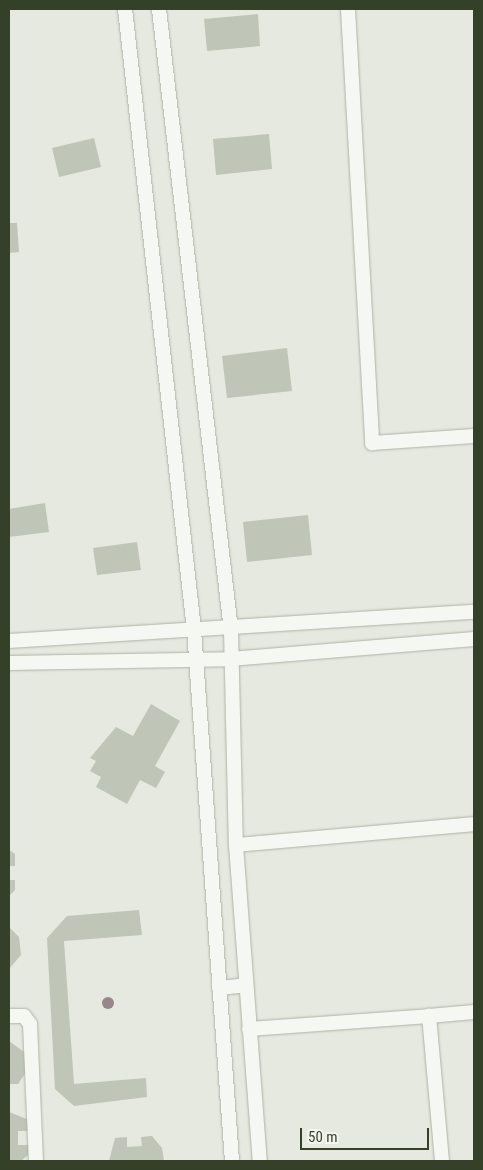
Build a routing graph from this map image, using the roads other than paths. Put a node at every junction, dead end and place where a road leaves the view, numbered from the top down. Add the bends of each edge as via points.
1 (125, 9) edge
2 (160, 9) edge
3 (348, 9) edge
4 (474, 436) edge
5 (474, 612) edge
6 (194, 630) junction
7 (231, 630) junction
8 (474, 639) edge
9 (9, 641) edge
10 (195, 658) junction
11 (230, 659) junction
12 (9, 663) edge
13 (474, 824) edge
14 (236, 845) junction
15 (246, 985) junction
16 (219, 988) junction
17 (474, 1012) edge
18 (9, 1016) edge
19 (429, 1016) junction
20 (249, 1029) junction
21 (36, 1161) edge
22 (232, 1161) edge
23 (260, 1161) edge
24 (442, 1161) edge

1 - 6 street
2 - 7 street
3 - 4 street via 372,443
5 - 7 street
6 - 7 street
6 - 9 street
6 - 10 street
7 - 11 street
8 - 11 street
10 - 11 street
10 - 12 street
10 - 16 street
11 - 14 street
13 - 14 street
14 - 15 street
15 - 16 street
15 - 20 street
16 - 22 street
17 - 19 street
18 - 21 street via 24,1016 30,1024
19 - 20 street
19 - 24 street
20 - 23 street

